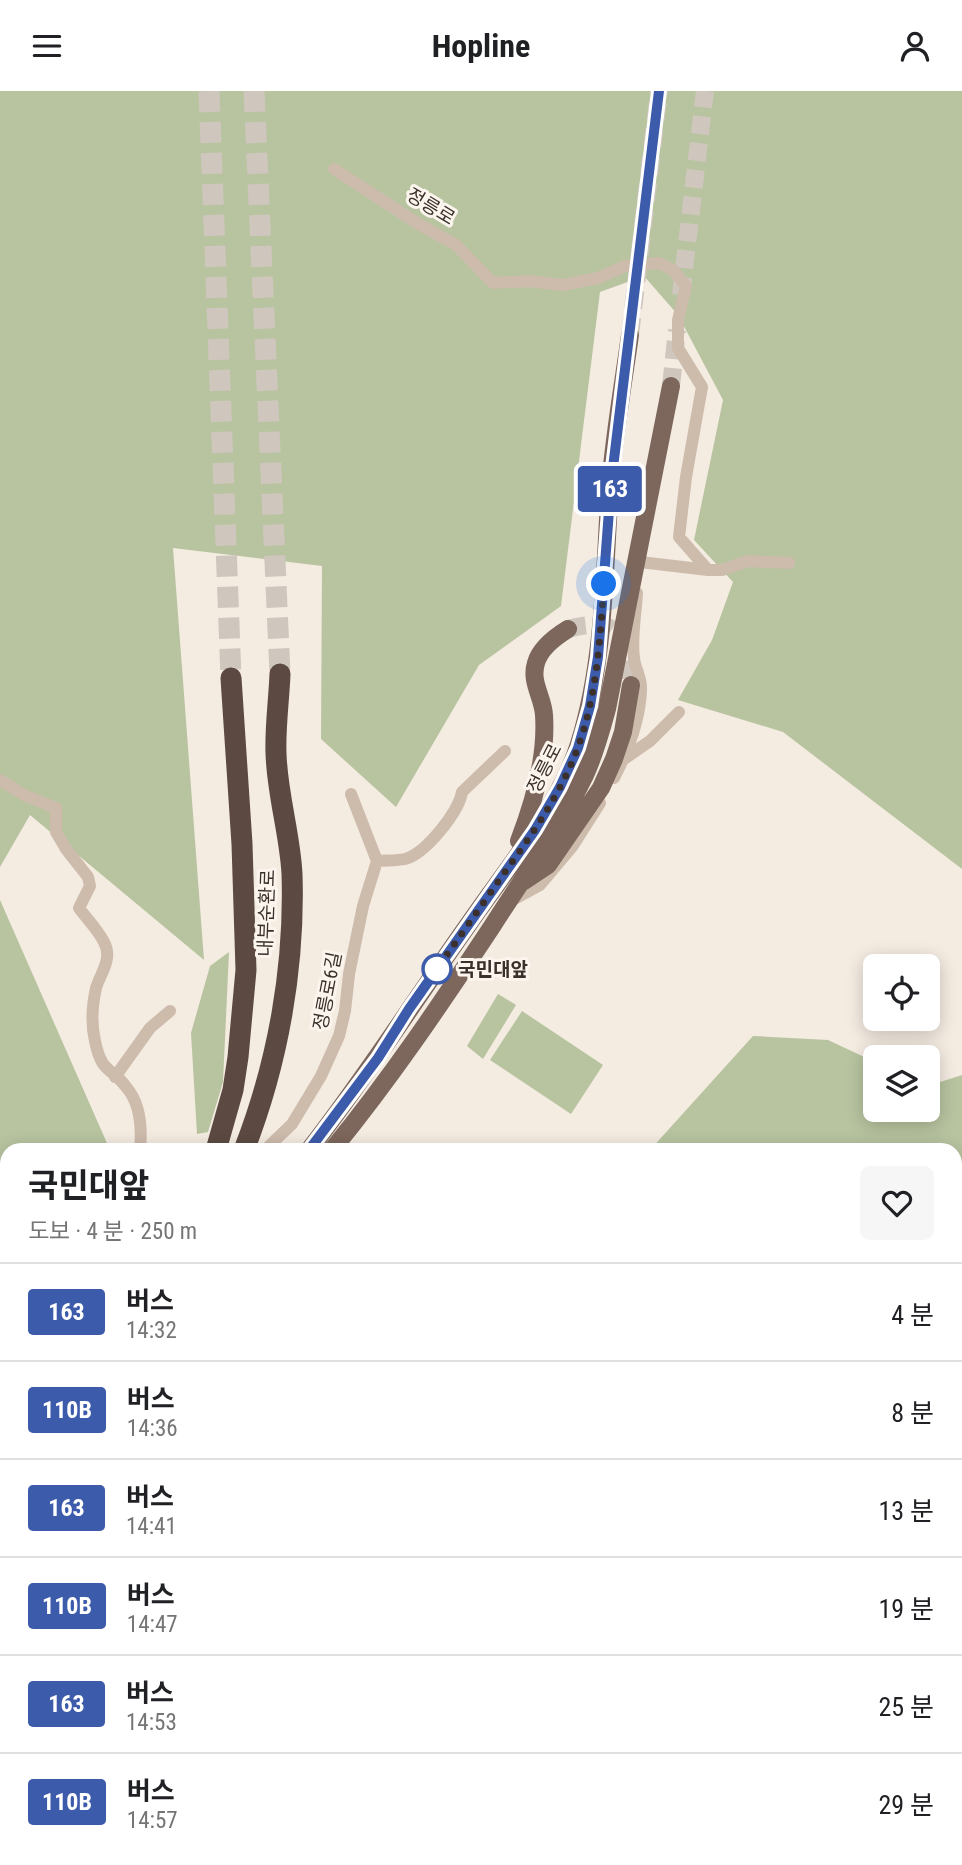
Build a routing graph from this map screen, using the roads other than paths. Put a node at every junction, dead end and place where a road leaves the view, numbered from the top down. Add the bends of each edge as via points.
1 (334, 169) dead end
2 (630, 335) tunnel mouth
3 (671, 386) tunnel mouth
4 (655, 461) junction
5 (640, 562) junction
6 (789, 563) dead end
7 (708, 570) junction
8 (568, 629) tunnel mouth
9 (280, 674) tunnel mouth
10 (231, 678) tunnel mouth
11 (631, 685) tunnel mouth
12 (679, 712) dead end
13 (505, 751) dead end
14 (624, 759) junction
15 (0, 780) edge
16 (351, 794) dead end
17 (515, 858) junction
18 (377, 861) junction
19 (519, 885) junction
20 (507, 903) junction
21 (474, 917) junction
22 (170, 1011) dead end
23 (435, 1013) junction
24 (115, 1077) junction
25 (140, 1143) edge
26 (218, 1143) edge
27 (247, 1143) edge
28 (272, 1143) edge
29 (314, 1143) edge
30 (338, 1143) edge

1 - 7 street, 정릉로 via 456,246 492,283 563,285 648,263 673,270 686,286 678,320 678,348 702,387 679,537
2 - 17 main road, 정릉로 via 590,706 560,787
3 - 4 main road, 정릉로
4 - 5 street, 정릉로
4 - 19 main road, 정릉로 via 598,741 586,775
5 - 7 street
5 - 14 street, 정릉로 via 633,643 641,694
6 - 7 street via 748,561
8 - 17 main road via 544,648 535,664 534,682 544,714 543,749
9 - 27 highway, 내부순환로 via 276,754 292,871 292,913 273,1056 264,1098
10 - 26 highway, 내부순환로 via 246,970 233,1090
11 - 19 main road via 623,732 601,788 548,865
12 - 14 street, 정릉로
13 - 18 street via 462,792 447,823 426,845 408,859
14 - 20 street, 정릉로 via 555,868 540,885
15 - 24 street via 56,808 56,832 88,877 90,886 79,908 105,943 108,960 96,988 91,1025 97,1054
16 - 18 street
17 - 21 main road, 정릉로
18 - 28 street, 정릉로6길 via 360,919 339,1036 292,1124
19 - 20 main road, 정릉로
20 - 23 main road, 정릉로
21 - 23 main road via 469,944 429,1002 427,1012
21 - 29 main road, 정릉로
22 - 24 street via 150,1028
23 - 30 main road, 정릉로
24 - 25 street via 127,1086 137,1105

